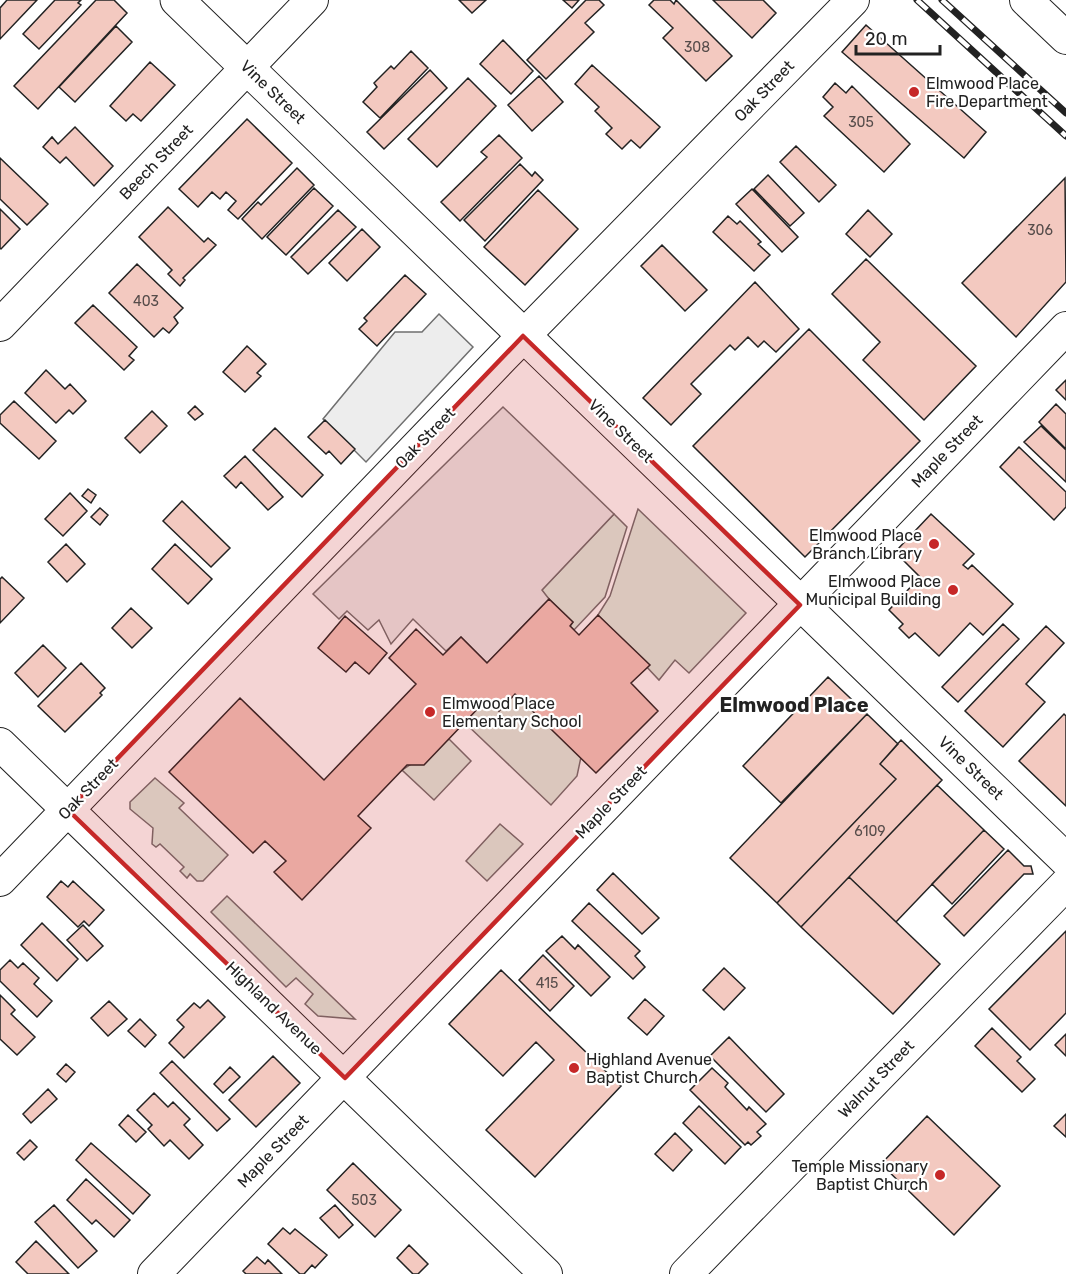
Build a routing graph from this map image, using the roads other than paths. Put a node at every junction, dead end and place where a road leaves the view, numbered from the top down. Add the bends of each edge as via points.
1 (177, 0) edge
2 (312, 0) edge
3 (853, 0) edge
4 (1026, 0) edge
5 (1066, 38) edge
6 (248, 67) junction
7 (0, 324) edge
8 (1066, 328) edge
9 (523, 336) junction
10 (800, 605) junction
11 (0, 744) edge
12 (68, 810) junction
13 (1066, 860) edge
14 (0, 880) edge
15 (1066, 884) edge
16 (345, 1078) junction
17 (154, 1274) edge
18 (546, 1274) edge
19 (686, 1274) edge

1 - 6 main road, Vine Street
2 - 6 street, Beech Street
3 - 9 street, Oak Street
4 - 5 street
6 - 7 street, Beech Street
6 - 9 main road, Vine Street
8 - 10 street, Maple Street
9 - 10 main road, Vine Street
9 - 12 street, Oak Street
10 - 13 main road, Vine Street
10 - 16 street, Maple Street
11 - 12 street, Highland Avenue
12 - 14 street, Oak Street
12 - 16 street, Highland Avenue
15 - 19 street, Walnut Street
16 - 17 street, Maple Street
16 - 18 street, Highland Avenue

